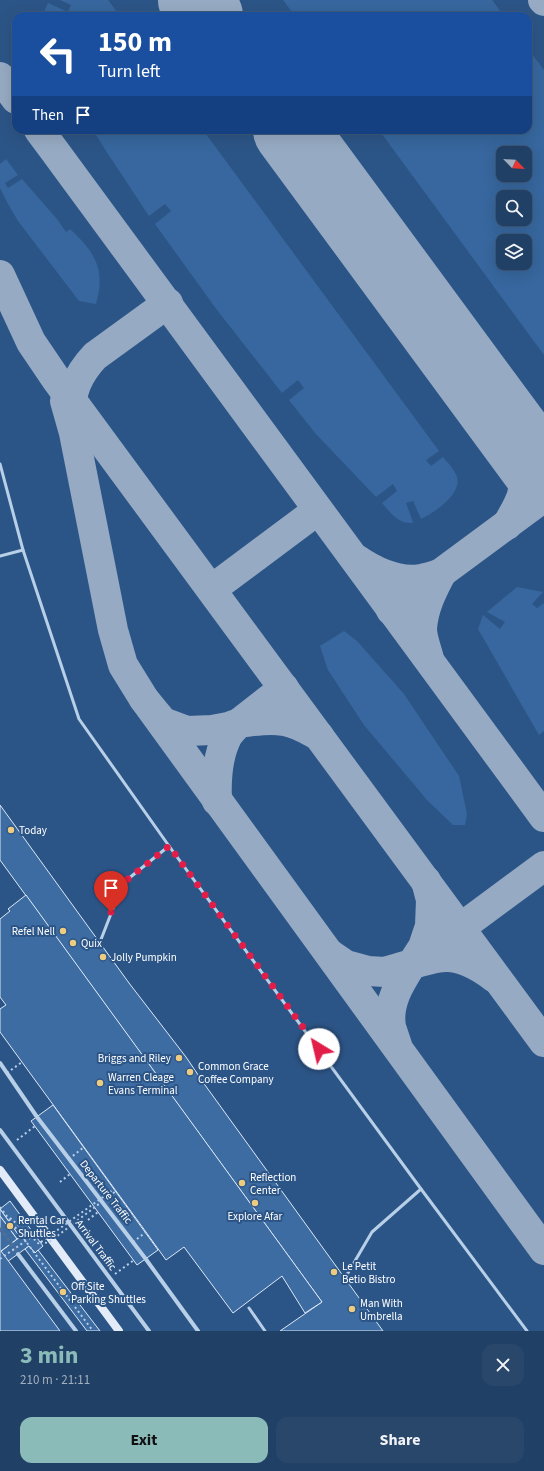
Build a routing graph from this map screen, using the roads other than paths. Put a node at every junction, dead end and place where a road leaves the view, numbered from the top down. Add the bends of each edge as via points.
1 (0, 464) edge
2 (23, 550) junction
3 (0, 556) edge
4 (169, 846) junction
5 (100, 942) dead end
6 (0, 1063) edge
7 (0, 1130) edge
8 (0, 1170) edge
9 (421, 1189) junction
10 (18, 1254) tunnel mouth
11 (345, 1278) dead end
12 (249, 1308) dead end
13 (76, 1331) edge
14 (119, 1331) edge
15 (149, 1331) edge
16 (198, 1331) edge
17 (265, 1331) edge
18 (527, 1331) edge

1 - 2 lane
2 - 3 lane
2 - 4 lane via 79,719
4 - 5 lane via 123,883
4 - 9 lane
6 - 16 street, Departure Traffic via 36,1117 146,1258
7 - 15 street, Arrival Traffic
8 - 14 street
9 - 11 lane via 372,1232
9 - 18 lane
10 - 13 street
12 - 17 lane

